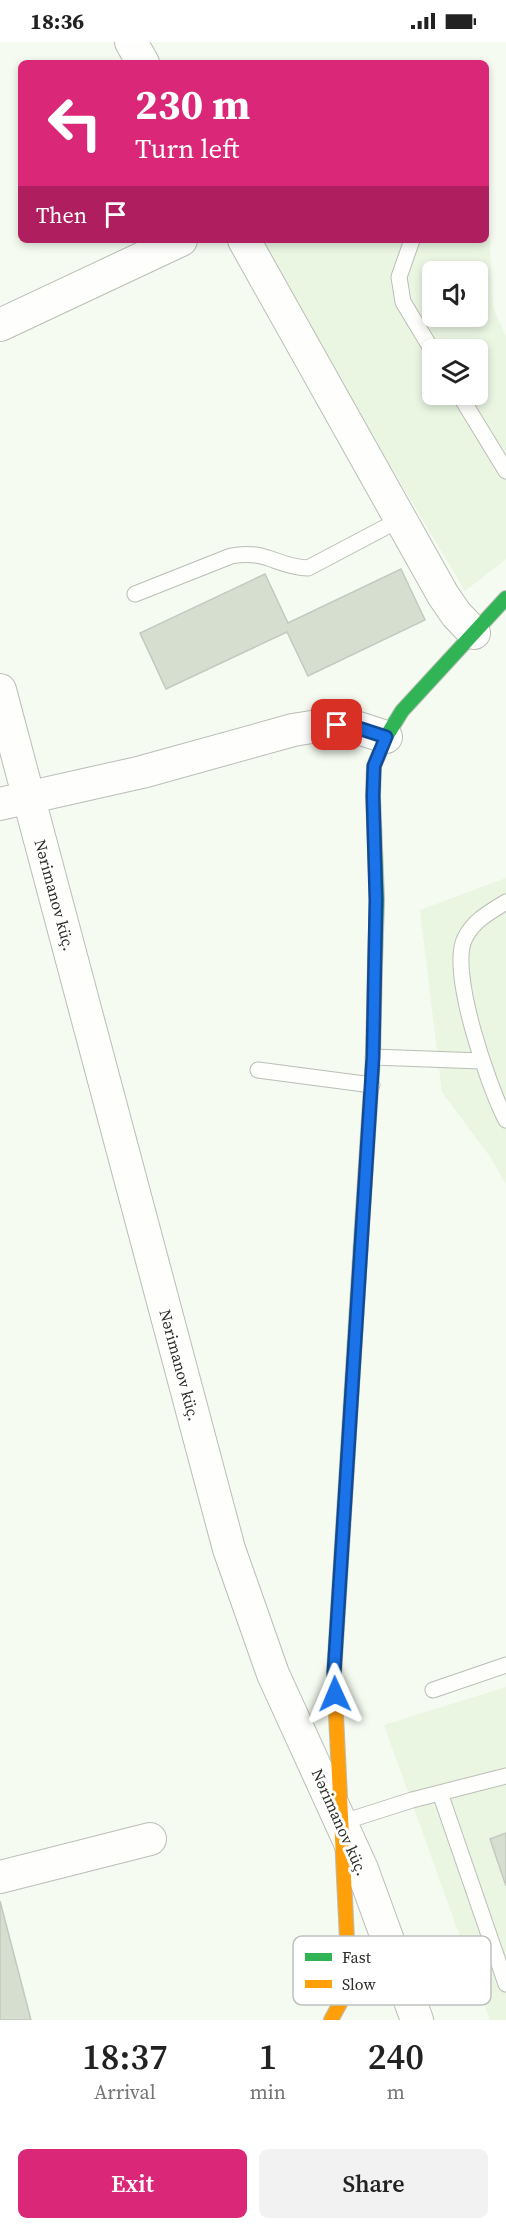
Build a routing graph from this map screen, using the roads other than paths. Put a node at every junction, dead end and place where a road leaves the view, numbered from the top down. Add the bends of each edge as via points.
1 (131, 42) edge
2 (141, 60) edge
3 (175, 243) edge
4 (246, 243) edge
5 (411, 243) edge
6 (0, 325) edge
7 (425, 339) edge
8 (466, 405) edge
9 (506, 471) edge
10 (399, 520) junction
11 (135, 594) dead end
12 (506, 598) edge
13 (474, 633) junction
14 (0, 690) edge
15 (386, 737) junction
16 (15, 801) edge
17 (506, 902) edge
18 (373, 1057) junction
19 (481, 1061) junction
20 (258, 1070) dead end
21 (372, 1085) junction
22 (506, 1120) edge
23 (506, 1665) edge
24 (433, 1690) dead end
25 (506, 1776) edge
26 (440, 1793) junction
27 (340, 1822) junction
28 (150, 1839) dead end
29 (0, 1877) edge
30 (347, 1936) edge
31 (387, 1936) edge
32 (489, 1936) edge
33 (491, 1941) edge
34 (506, 1984) edge
35 (339, 2005) edge
36 (412, 2005) edge
37 (331, 2020) edge
38 (417, 2020) edge

1 - 2 street
3 - 6 street
4 - 10 street
5 - 7 lane via 399,277 403,302
8 - 9 lane
10 - 11 lane via 308,568 245,553
10 - 13 street via 443,595
12 - 13 street
13 - 15 street via 402,711
14 - 16 street, Nərimanov küç.
15 - 16 street via 349,725 303,728 142,772
15 - 18 street via 374,766
16 - 27 street, Nərimanov küç. via 229,1549 273,1674
17 - 19 lane via 476,921 463,940 461,977
18 - 19 lane
18 - 21 street
19 - 22 lane
20 - 21 lane
21 - 27 street via 334,1673
23 - 24 lane
25 - 26 lane
26 - 27 lane
26 - 32 lane
27 - 30 street
27 - 31 street, Nərimanov küç.
28 - 29 street
33 - 34 lane
35 - 37 street
36 - 38 street, Nərimanov küç.

